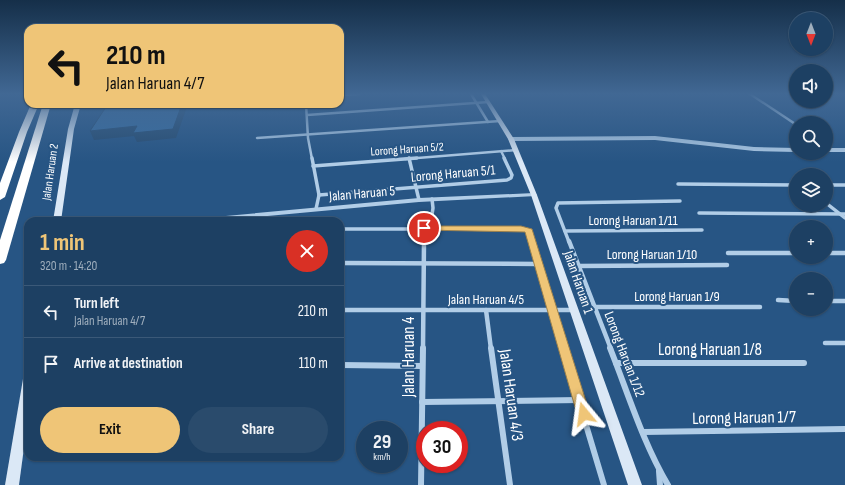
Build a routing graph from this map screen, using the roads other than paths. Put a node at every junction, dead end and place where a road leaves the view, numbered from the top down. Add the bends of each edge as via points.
1 (30, 117) edge
2 (43, 117) edge
3 (74, 117) edge
4 (307, 117) edge
5 (485, 117) edge
6 (497, 117) edge
7 (500, 121) junction
8 (488, 122) junction
9 (308, 135) junction
10 (257, 138) dead end
11 (511, 139) junction
12 (516, 150) junction
13 (789, 150) edge
14 (833, 150) edge
15 (845, 150) edge
16 (501, 151) junction
17 (409, 158) junction
18 (313, 166) junction
19 (678, 184) dead end
20 (789, 185) edge
21 (833, 185) edge
22 (845, 185) edge
23 (417, 187) junction
24 (319, 195) junction
25 (534, 195) junction
26 (0, 197) edge
27 (432, 199) junction
28 (419, 200) junction
29 (680, 201) dead end
30 (833, 208) edge
31 (316, 209) junction
32 (698, 213) dead end
33 (840, 214) junction
34 (845, 214) edge
35 (58, 217) edge
36 (250, 217) edge
37 (845, 218) edge
38 (424, 228) junction
39 (430, 228) junction
40 (344, 229) edge
41 (702, 230) dead end
42 (565, 231) junction
43 (728, 253) dead end
44 (789, 253) edge
45 (833, 253) edge
46 (845, 253) edge
47 (0, 260) edge
48 (344, 263) edge
49 (422, 263) junction
50 (539, 264) junction
51 (727, 265) dead end
52 (578, 266) junction
53 (778, 300) dead end
54 (789, 300) edge
55 (833, 301) edge
56 (845, 301) edge
57 (594, 307) junction
58 (760, 307) dead end
59 (344, 310) edge
60 (422, 310) junction
61 (486, 310) junction
62 (553, 310) junction
63 (574, 310) junction
64 (825, 343) dead end
65 (845, 343) edge
66 (616, 363) junction
67 (804, 363) dead end
68 (344, 365) edge
69 (422, 366) junction
70 (499, 400) junction
71 (580, 400) junction
72 (422, 402) junction
73 (24, 406) edge
74 (845, 429) edge
75 (643, 432) junction
76 (659, 470) junction
77 (12, 485) edge
78 (421, 485) edge
79 (510, 485) edge
80 (604, 485) edge
81 (635, 485) edge
82 (660, 485) edge
83 (668, 485) edge

1 - 26 highway
2 - 47 highway
3 - 35 main road, Jalan Haruan 2
4 - 9 street
5 - 8 street
6 - 7 main road, Jalan Haruan 1
7 - 8 street
7 - 11 main road, Jalan Haruan 1
8 - 9 street
9 - 10 street
9 - 18 street
11 - 12 main road, Jalan Haruan 1
11 - 13 street via 655,138 754,149
12 - 16 street, Lorong Haruan 5/2
12 - 25 main road, Jalan Haruan 1
14 - 15 street
16 - 17 street, Lorong Haruan 5/2
16 - 23 street, Lorong Haruan 5/1 via 512,178
17 - 18 street, Lorong Haruan 5/2
17 - 23 street
18 - 24 street
19 - 20 street
21 - 22 street
23 - 24 street, Lorong Haruan 5/1
23 - 28 street
24 - 31 street
25 - 27 street, Jalan Haruan 5
25 - 63 main road, Jalan Haruan 1
27 - 28 street, Jalan Haruan 5
27 - 39 street
28 - 31 street, Jalan Haruan 5
29 - 42 street, Lorong Haruan 1/12 via 564,202 556,208
30 - 33 street
31 - 36 street, Jalan Haruan 5
32 - 33 street
33 - 34 street
33 - 37 street
38 - 39 street
38 - 40 street
38 - 49 street, Jalan Haruan 4
39 - 50 street via 528,231
41 - 42 street, Lorong Haruan 1/11
42 - 52 street, Lorong Haruan 1/12
43 - 44 street
45 - 46 street
48 - 49 street
49 - 50 street
49 - 60 street, Jalan Haruan 4
50 - 62 street
51 - 52 street, Lorong Haruan 1/10
52 - 57 street, Lorong Haruan 1/12
53 - 54 street
55 - 56 street
57 - 58 street, Lorong Haruan 1/9
57 - 66 street, Lorong Haruan 1/12
59 - 60 street, Jalan Haruan 4/5
60 - 61 street, Jalan Haruan 4/5
60 - 69 street, Jalan Haruan 4
61 - 62 street, Jalan Haruan 4/5
61 - 70 street, Jalan Haruan 4/3
62 - 63 street, Jalan Haruan 4/5
62 - 71 street
63 - 81 main road, Jalan Haruan 1
64 - 65 street
66 - 67 street, Lorong Haruan 1/8
66 - 75 street, Lorong Haruan 1/12
68 - 69 street
69 - 72 street, Jalan Haruan 4
70 - 71 street
70 - 72 street
70 - 79 street, Jalan Haruan 4/3
71 - 80 street
72 - 78 street, Jalan Haruan 4
73 - 77 main road
74 - 75 street, Lorong Haruan 1/7
75 - 76 street, Lorong Haruan 1/12
76 - 82 street, Lorong Haruan 1/12
76 - 83 street, Lorong Haruan 1/12

